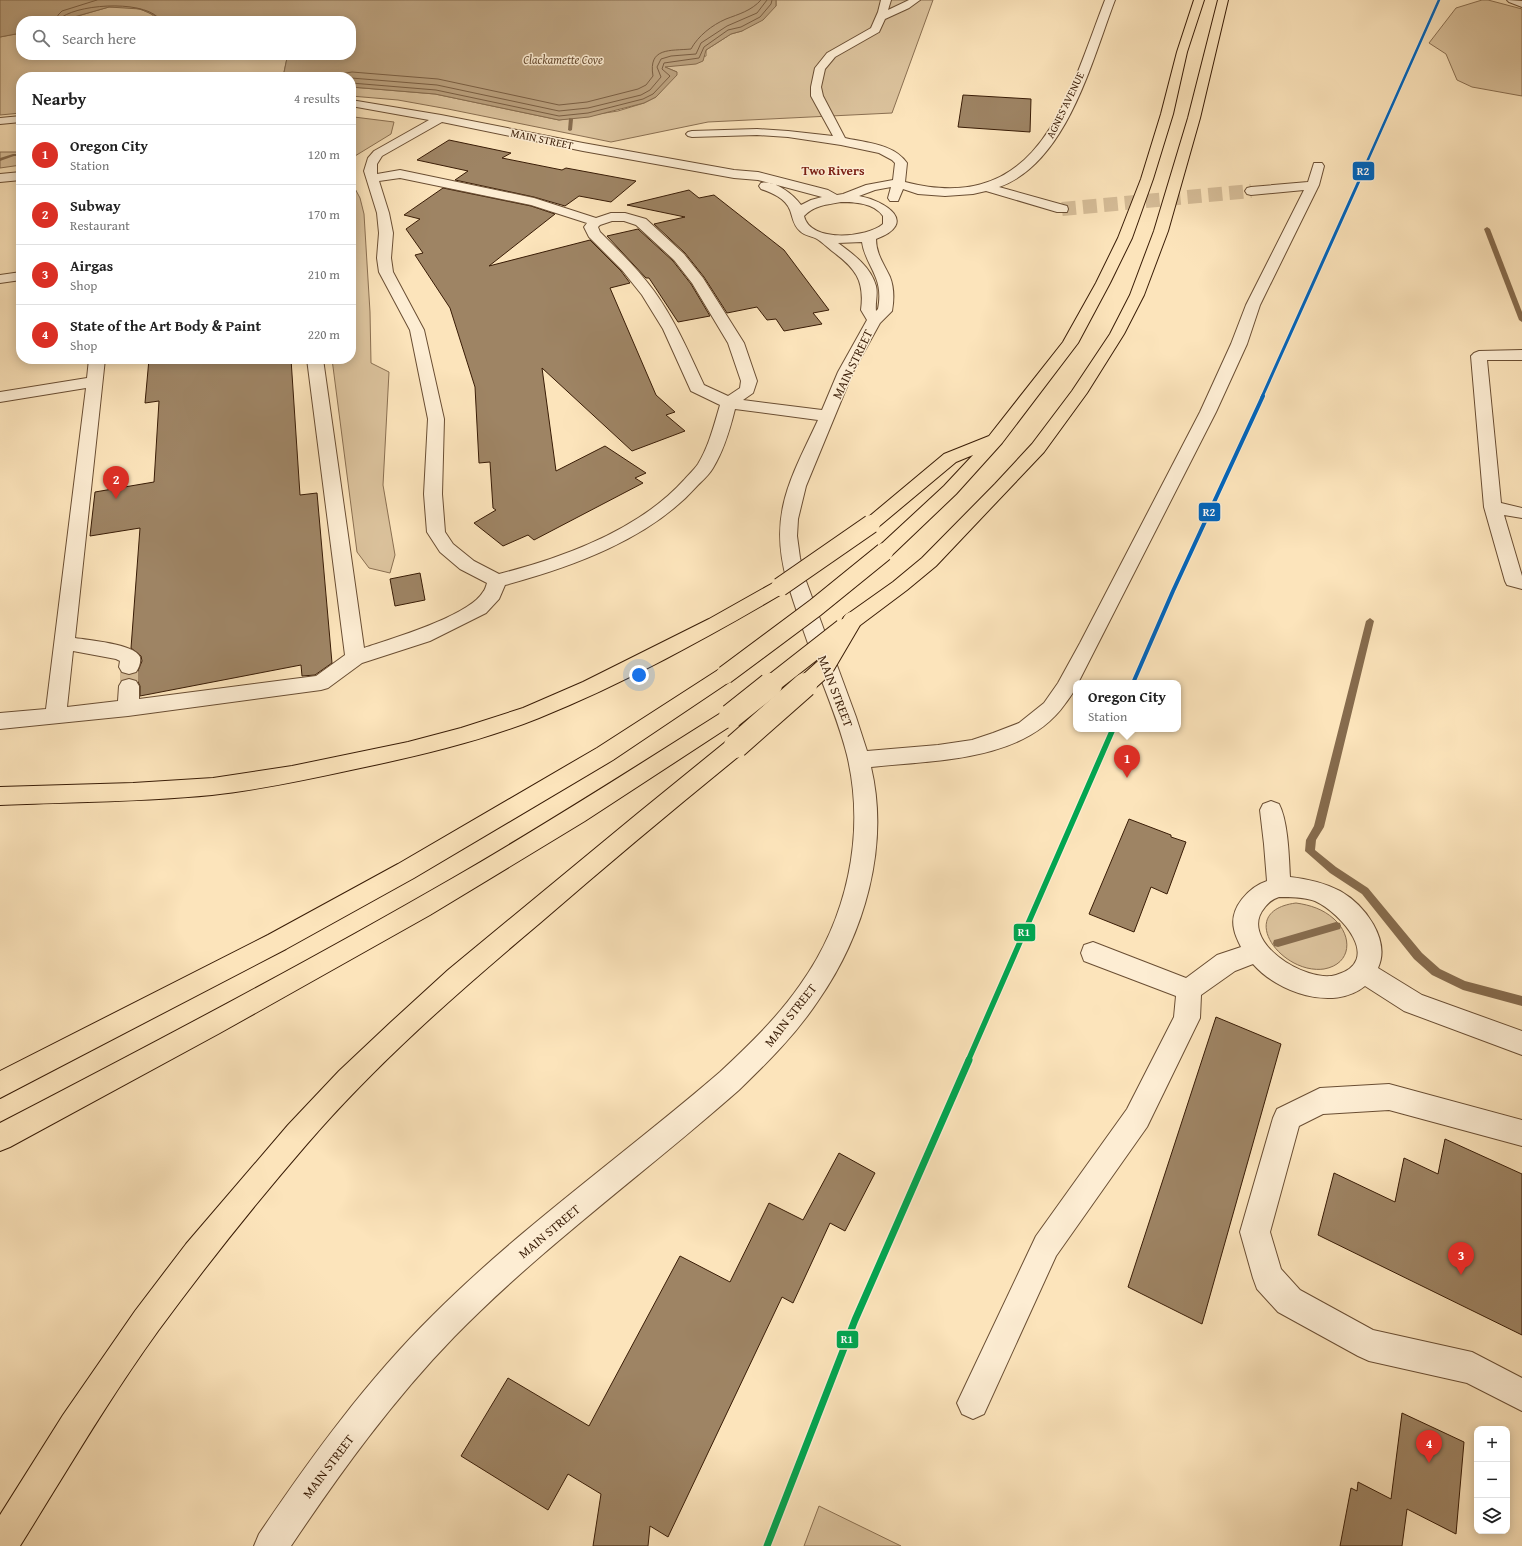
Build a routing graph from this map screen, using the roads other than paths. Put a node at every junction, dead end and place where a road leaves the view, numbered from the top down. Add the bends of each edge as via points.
1 (886, 0) edge
2 (915, 0) edge
3 (1110, 0) edge
4 (1199, 0) edge
5 (1223, 0) edge
6 (1512, 0) edge
7 (1522, 4) edge
8 (881, 17) junction
9 (356, 104) edge
10 (441, 118) junction
11 (16, 119) edge
12 (0, 121) edge
13 (692, 134) dead end
14 (840, 142) junction
15 (1318, 166) dead end
16 (734, 174) junction
17 (16, 176) edge
18 (0, 178) edge
19 (372, 179) junction
20 (897, 184) junction
21 (1313, 185) junction
22 (987, 187) junction
23 (1251, 191) tunnel mouth
24 (841, 198) junction
25 (1062, 209) tunnel mouth
26 (886, 211) junction
27 (798, 215) junction
28 (595, 222) junction
29 (822, 236) junction
30 (869, 237) junction
31 (16, 276) edge
32 (0, 278) edge
33 (874, 319) junction
34 (1522, 355) edge
35 (96, 364) edge
36 (316, 364) edge
37 (94, 382) junction
38 (0, 397) edge
39 (729, 403) junction
40 (828, 416) junction
41 (996, 439) junction
42 (1493, 507) junction
43 (1522, 513) edge
44 (497, 581) junction
45 (1522, 583) edge
46 (852, 621) junction
47 (65, 643) junction
48 (356, 658) junction
49 (128, 708) junction
50 (56, 715) junction
51 (0, 721) edge
52 (859, 760) junction
53 (0, 796) edge
54 (1271, 810) dead end
55 (1279, 887) junction
56 (1256, 952) junction
57 (1094, 954) dead end
58 (1364, 972) junction
59 (1190, 990) junction
60 (1522, 1043) edge
61 (0, 1085) edge
62 (1522, 1133) edge
63 (0, 1138) edge
64 (1522, 1395) edge
65 (973, 1403) dead end
66 (0, 1546) edge
67 (271, 1546) edge

1 - 8 street
2 - 8 street
3 - 22 street, AGNES AVENUE via 1076,86 1052,135 1024,169
4 - 41 highway via 1147,179 1125,238 1070,343
5 - 46 highway via 1164,224 1137,296 1117,334 1079,393 1038,448 929,562
6 - 7 street
8 - 14 street via 875,30 831,55 820,68 817,96
9 - 10 street, MAIN STREET
10 - 16 street, MAIN STREET
10 - 19 street via 375,155 369,170
11 - 12 street
13 - 14 street via 757,132
14 - 20 street via 883,150 896,157 901,163
15 - 21 street
16 - 24 street, MAIN STREET via 758,176
16 - 27 street, MAIN STREET via 783,194 796,207
17 - 18 street
19 - 28 street via 400,174 534,202
19 - 44 street via 383,213 386,272 417,330 434,404 436,419 432,494 436,532 446,548 466,565
20 - 22 street, AGNES AVENUE via 917,190 937,191
20 - 24 street, AGNES AVENUE via 887,184
20 - 26 street via 897,192
21 - 23 street
21 - 52 street via 1253,304 1239,344 1208,412 1090,643 1066,687 1051,708 1027,728 1001,740 972,748 938,754
22 - 25 street
24 - 26 street, MAIN STREET via 870,202
24 - 27 street, MAIN STREET via 811,204
26 - 30 street, MAIN STREET via 890,223
27 - 29 street, MAIN STREET via 798,221 803,227
28 - 39 street via 591,227 594,234 627,267 656,305 697,388
28 - 39 street via 611,217 625,217 641,222 679,256 698,281 736,343 749,381 746,390
29 - 30 street, MAIN STREET via 838,239
29 - 33 street, MAIN STREET via 860,268 868,282 868,310
30 - 33 street, MAIN STREET via 870,254 883,279 887,296 885,311
31 - 32 street
33 - 40 street, MAIN STREET via 848,368
34 - 42 street via 1479,356
35 - 37 street
36 - 48 street
37 - 38 street
37 - 47 street
39 - 40 street
39 - 44 street via 719,437 705,467 677,498 637,526 594,548 542,569
40 - 52 street, MAIN STREET via 793,496 789,513 788,547 798,586 850,727
41 - 53 highway, bridge via 950,458 871,524 780,587 716,624 645,660 530,713 408,750 292,774 213,786 118,793
41 - 61 highway, bridge via 950,490 884,552 815,608 725,676 605,754 406,871 277,942
42 - 43 street
42 - 45 street via 1514,582
44 - 48 street via 492,595 479,608 402,644
46 - 63 highway, bridge via 731,716 565,822 422,907 209,1026
46 - 66 highway, bridge via 826,667 736,746 451,984 393,1036 298,1134 197,1255 146,1322 75,1427
47 - 49 street via 121,653 130,658
47 - 50 street
48 - 49 street via 321,683
49 - 50 street
50 - 51 street
52 - 67 street, MAIN STREET via 863,776 865,814 859,882 836,947 811,990 759,1053 733,1079 503,1270 439,1330 404,1369 333,1458
54 - 55 street
55 - 56 street via 1263,893 1251,904 1246,918 1247,934
55 - 58 street via 1300,887 1322,893 1342,905 1359,920 1368,938 1370,950
56 - 58 street via 1270,967 1289,979 1311,986 1332,987 1351,982
56 - 59 street via 1226,963
57 - 59 street
58 - 60 street via 1413,1003
59 - 65 street via 1187,1018 1137,1118 1046,1246
62 - 64 street via 1389,1098 1320,1101 1287,1118 1255,1232 1268,1278 1289,1302 1369,1345 1472,1368

